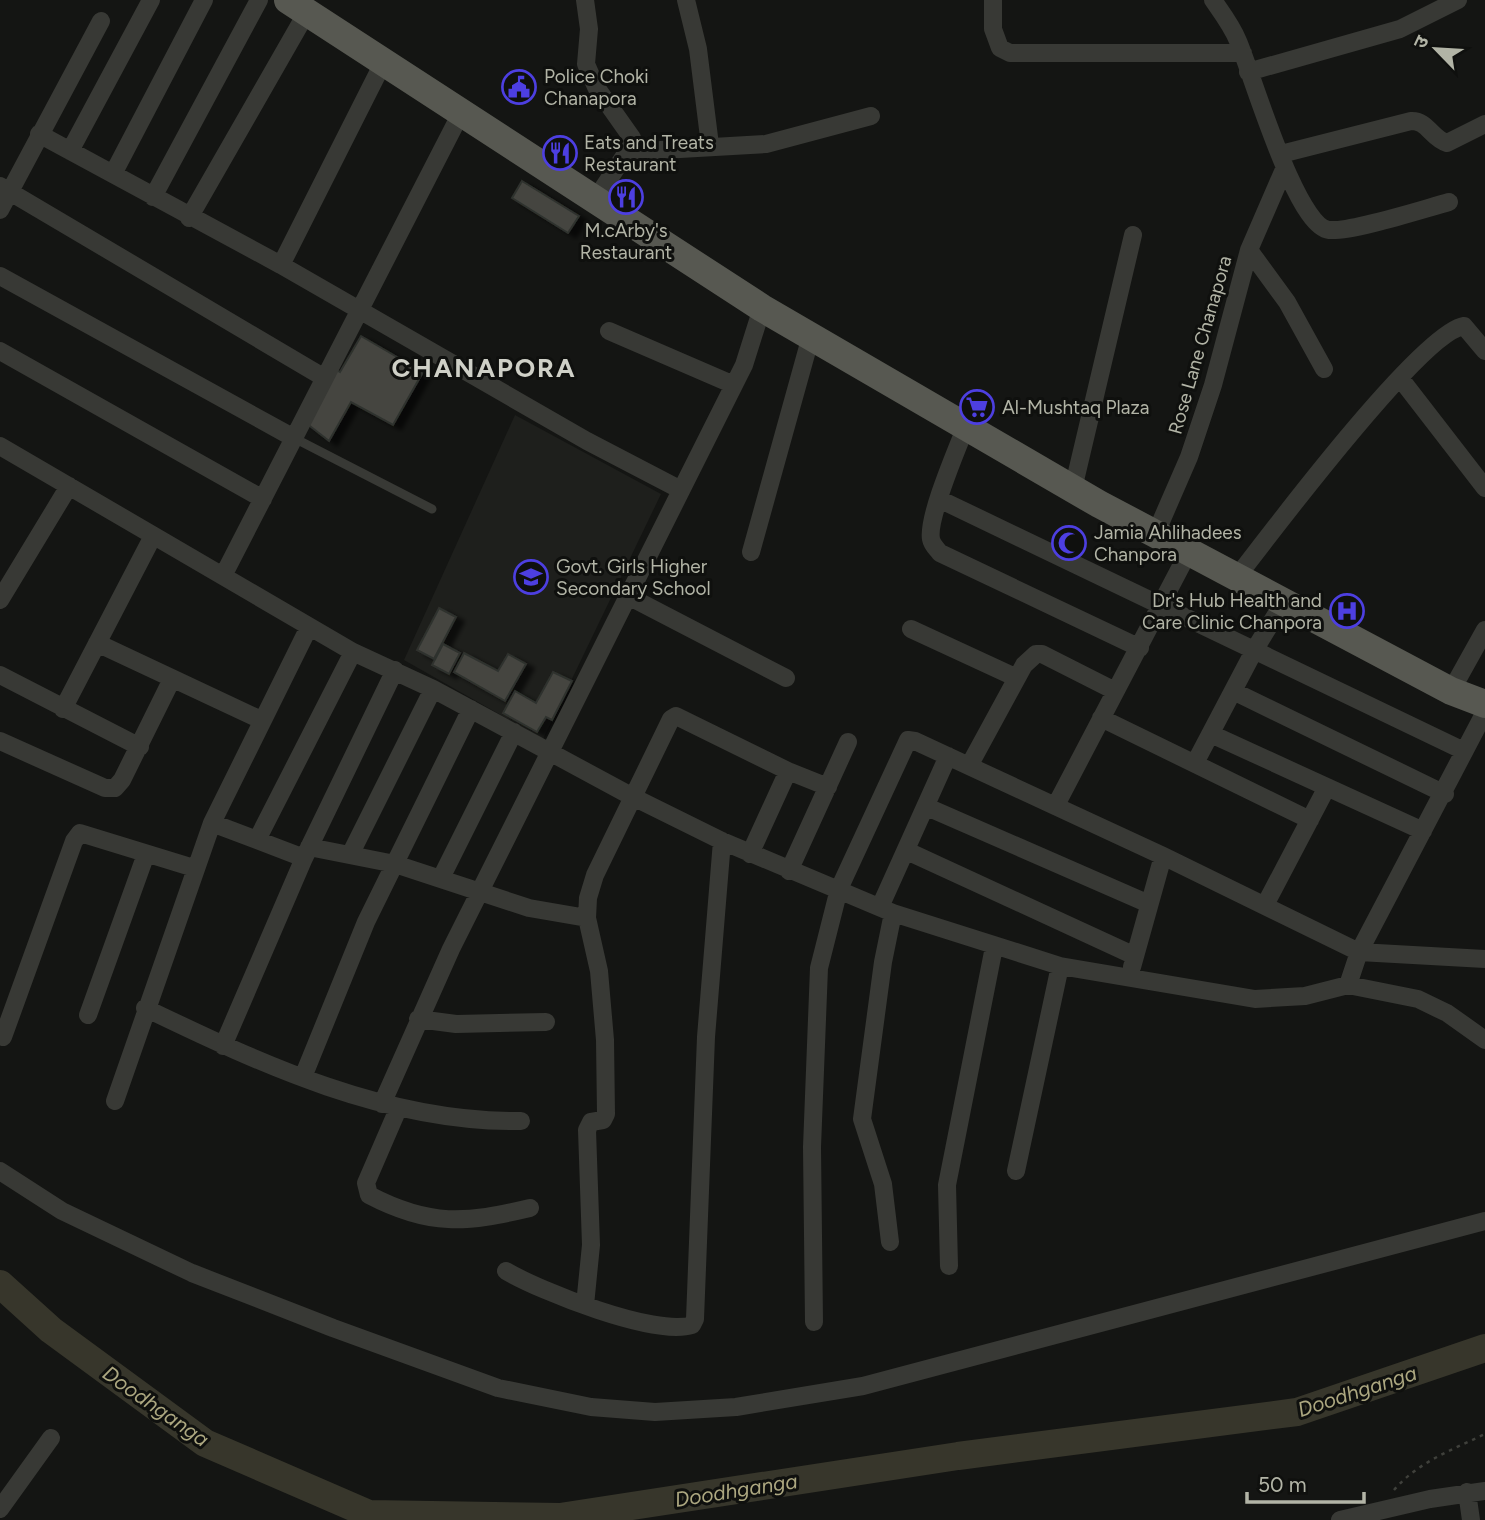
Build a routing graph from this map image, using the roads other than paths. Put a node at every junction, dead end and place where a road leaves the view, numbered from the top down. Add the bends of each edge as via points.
1 (151, 0) edge
2 (204, 0) edge
3 (259, 0) edge
4 (585, 0) edge
5 (686, 0) edge
6 (993, 0) edge
7 (1213, 0) edge
8 (1458, 0) edge
9 (297, 6) edge
10 (101, 21) dead end
11 (1243, 53) junction
12 (384, 61) junction
13 (1248, 72) junction
14 (462, 111) junction
15 (871, 116) dead end
16 (1485, 124) edge
17 (39, 134) junction
18 (710, 145) junction
19 (70, 151) junction
20 (627, 152) junction
21 (1283, 161) junction
22 (113, 174) junction
23 (5, 189) edge
24 (153, 197) junction
25 (595, 200) junction
26 (1449, 202) dead end
27 (0, 210) edge
28 (190, 218) junction
29 (1133, 236) dead end
30 (1250, 250) junction
31 (281, 265) junction
32 (0, 276) edge
33 (762, 308) junction
34 (358, 310) junction
35 (609, 331) dead end
36 (811, 336) junction
37 (0, 351) edge
38 (1485, 351) edge
39 (1324, 369) dead end
40 (323, 377) junction
41 (1400, 378) junction
42 (734, 385) junction
43 (965, 426) junction
44 (294, 438) junction
45 (0, 446) edge
46 (69, 486) junction
47 (1485, 488) edge
48 (1073, 489) junction
49 (681, 491) junction
50 (263, 499) junction
51 (939, 499) junction
52 (432, 509) dead end
53 (1156, 533) junction
54 (153, 536) junction
55 (1189, 551) junction
56 (751, 552) dead end
57 (223, 576) junction
58 (1237, 577) junction
59 (2, 592) edge
60 (628, 596) junction
61 (1285, 600) junction
62 (1161, 604) junction
63 (309, 626) junction
64 (911, 629) dead end
65 (1485, 630) edge
66 (97, 643) junction
67 (1140, 648) junction
68 (1255, 649) junction
69 (353, 652) junction
70 (395, 670) junction
71 (0, 675) edge
72 (786, 678) dead end
73 (1017, 678) junction
74 (172, 679) junction
75 (433, 689) junction
76 (1115, 691) junction
77 (1233, 691) junction
78 (1451, 691) junction
79 (1485, 704) edge
80 (63, 709) junction
81 (471, 709) junction
82 (1485, 712) edge
83 (1101, 718) junction
84 (261, 720) junction
85 (514, 732) junction
86 (1211, 734) junction
87 (0, 741) edge
88 (848, 741) dead end
89 (140, 747) junction
90 (1464, 751) junction
91 (552, 753) junction
92 (948, 756) junction
93 (1195, 763) junction
94 (969, 766) junction
95 (788, 771) junction
96 (828, 787) junction
97 (1327, 787) junction
98 (1445, 794) junction
99 (632, 797) junction
100 (1056, 805) junction
101 (927, 807) junction
102 (1310, 820) junction
103 (212, 823) junction
104 (1423, 831) junction
105 (257, 840) junction
106 (722, 841) junction
107 (907, 851) junction
108 (306, 853) junction
109 (146, 854) junction
110 (750, 854) junction
111 (350, 855) junction
112 (1163, 856) junction
113 (395, 863) junction
114 (194, 868) junction
115 (789, 871) junction
116 (441, 878) junction
117 (839, 889) junction
118 (480, 893) junction
119 (1149, 904) junction
120 (1265, 905) junction
121 (887, 910) junction
122 (587, 918) junction
123 (994, 947) junction
124 (1359, 952) junction
125 (1135, 956) junction
126 (1485, 959) edge
127 (1060, 966) junction
128 (1130, 977) junction
129 (1348, 985) junction
130 (145, 1008) junction
131 (88, 1015) dead end
132 (418, 1018) junction
133 (546, 1022) dead end
134 (3, 1037) dead end
135 (1485, 1040) edge
136 (223, 1046) junction
137 (303, 1077) junction
138 (115, 1101) dead end
139 (390, 1106) junction
140 (522, 1121) dead end
141 (0, 1171) edge
142 (1016, 1171) dead end
143 (530, 1208) dead end
144 (1485, 1221) edge
145 (890, 1242) dead end
146 (949, 1266) dead end
147 (506, 1271) dead end
148 (586, 1305) junction
149 (814, 1322) dead end
150 (51, 1438) dead end
151 (1476, 1492) edge
152 (0, 1509) edge
153 (1385, 1512) edge
154 (1340, 1520) edge
155 (1471, 1520) edge

1 - 19 street
2 - 22 street
3 - 24 street
4 - 20 street via 589,29 586,64 596,87 632,138
5 - 18 street via 698,49
6 - 11 street via 995,39 1010,53
7 - 11 street
8 - 13 street via 1400,29
9 - 12 main road
9 - 28 street
10 - 17 street
11 - 13 street
12 - 14 main road
12 - 31 street
13 - 21 street
14 - 25 main road
14 - 34 street
15 - 18 street via 766,144
16 - 21 street via 1447,143 1425,125 1412,121
17 - 19 street
17 - 23 street
18 - 20 street
19 - 22 street
20 - 25 street
21 - 26 street via 1312,222 1321,229 1341,230
21 - 30 street, Rose Lane Chanapora
22 - 24 street
23 - 27 street
23 - 40 street
24 - 28 street
25 - 33 main road
28 - 31 street
29 - 48 street
30 - 39 street via 1287,302
30 - 53 street, Rose Lane Chanapora via 1213,385
31 - 34 street
32 - 44 street
33 - 36 main road
33 - 42 street
34 - 40 street
34 - 49 street
35 - 42 street
36 - 43 main road
36 - 56 street
37 - 50 street
38 - 41 street via 1470,330 1457,327
40 - 44 street
41 - 47 street
41 - 58 street
42 - 49 street
43 - 48 main road
43 - 51 street
44 - 50 street
44 - 52 lane
45 - 46 street
46 - 54 street
46 - 59 street
48 - 53 main road
49 - 60 street
50 - 57 street
51 - 62 street
51 - 67 street via 931,538 940,553
53 - 55 main road
54 - 57 street
54 - 66 street
55 - 58 main road
55 - 62 street
57 - 63 street
58 - 61 main road
60 - 72 street
60 - 91 street
61 - 68 street
61 - 78 main road
62 - 67 street
62 - 68 street
63 - 69 street
63 - 84 street
64 - 73 street
65 - 78 street
66 - 74 street
66 - 80 street
67 - 76 street
68 - 77 street
68 - 90 street
69 - 70 street
69 - 105 street
70 - 75 street
70 - 108 street
71 - 80 street
73 - 76 street via 1028,658 1042,654
73 - 94 street
74 - 84 street
74 - 89 street
75 - 81 street
75 - 111 street
76 - 83 street
77 - 86 street
77 - 98 street
78 - 79 main road
80 - 89 street
81 - 85 street
81 - 113 street
82 - 90 street
83 - 93 street
83 - 100 street
84 - 103 street
85 - 91 street
85 - 116 street
86 - 93 street
86 - 97 street
87 - 89 street via 105,788 115,788 122,780
88 - 96 street
90 - 98 street
91 - 99 street
91 - 118 street
92 - 94 street
92 - 101 street
92 - 117 street via 915,741 904,744
93 - 102 street
94 - 100 street
95 - 96 street
95 - 99 street via 676,716
95 - 110 street
96 - 115 street
97 - 102 street
97 - 104 street
98 - 104 street
99 - 106 street
99 - 122 street via 594,875
100 - 112 street
101 - 107 street
101 - 119 street
102 - 120 street
103 - 105 street
103 - 114 street
104 - 124 street
105 - 108 street
106 - 110 street
106 - 148 street via 706,1037 695,1319 688,1327 665,1326
107 - 121 street
107 - 125 street
108 - 111 street
108 - 136 street
109 - 114 street
109 - 131 street
109 - 134 street via 80,832
110 - 115 street
111 - 113 street
112 - 119 street
112 - 120 street
113 - 116 street
113 - 137 street
114 - 130 street
115 - 117 street
116 - 118 street
117 - 121 street
117 - 149 street via 817,990 812,1147
118 - 122 street
118 - 132 street
119 - 125 street
120 - 124 street
121 - 123 street
121 - 145 street via 862,1119 886,1197
122 - 148 street via 600,985 606,1114 591,1122 587,1130 590,1245
123 - 127 street
123 - 146 street via 947,1185
124 - 126 street
124 - 129 street
125 - 128 street
127 - 128 street
127 - 142 street
128 - 129 street via 1280,1000
129 - 135 street via 1418,999
130 - 136 street
130 - 138 street
132 - 133 street via 457,1024
132 - 139 street
136 - 137 street
137 - 139 street
139 - 140 street via 445,1118
139 - 143 street via 366,1183 369,1195 425,1216 460,1222
141 - 144 street via 62,1211 192,1273 368,1341 498,1388 591,1407 655,1412 737,1407 863,1386
147 - 148 street
150 - 152 street
151 - 153 street
151 - 155 street
153 - 154 street

